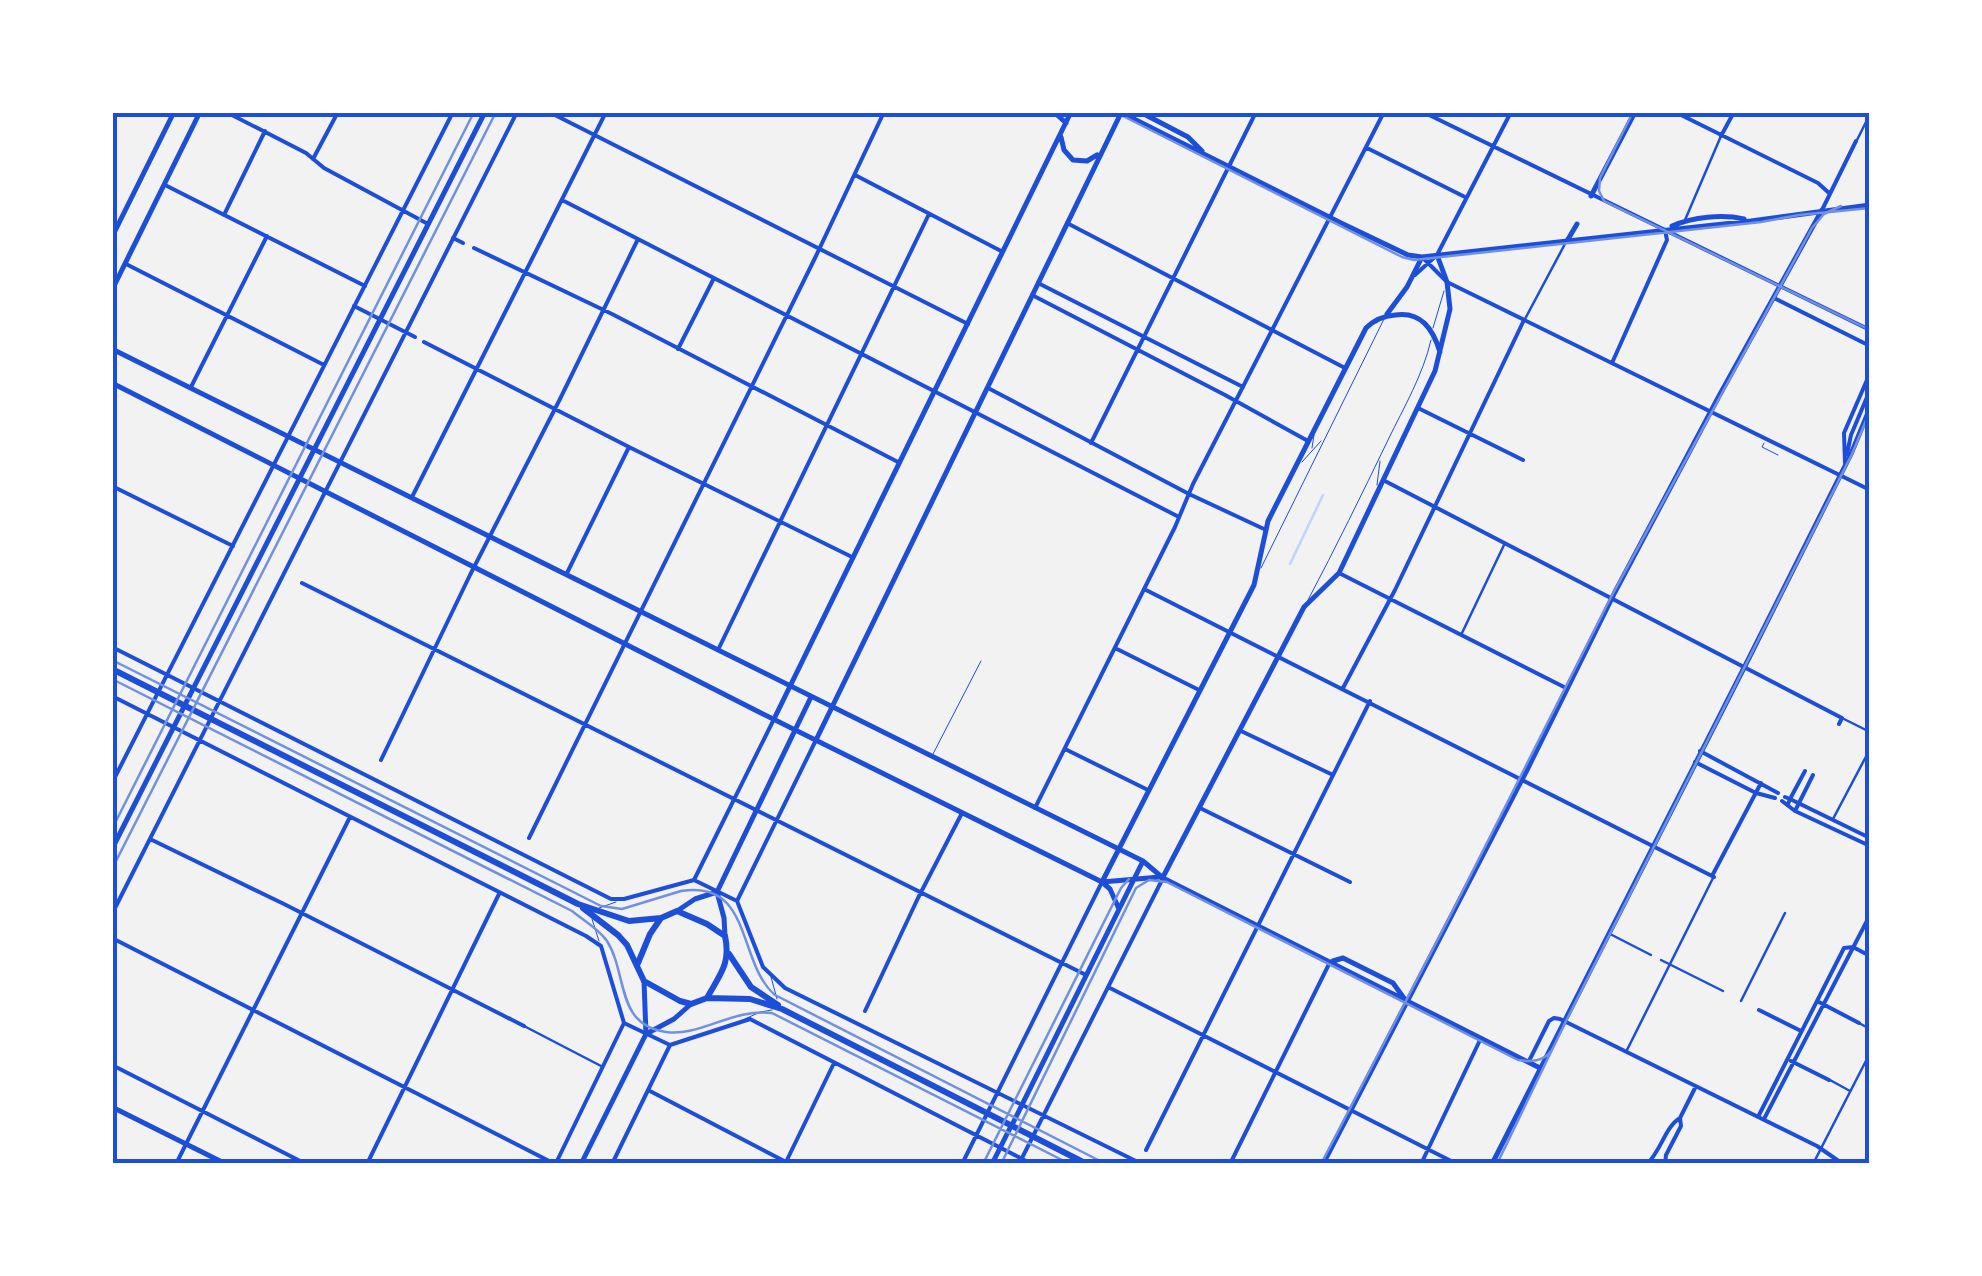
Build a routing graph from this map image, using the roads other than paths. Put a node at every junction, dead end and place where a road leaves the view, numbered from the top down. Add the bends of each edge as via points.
1 (174, 112) edge
2 (200, 112) edge
3 (226, 112) edge
4 (254, 112) edge
5 (338, 112) edge
6 (452, 112) edge
7 (485, 112) edge
8 (517, 112) edge
9 (549, 112) edge
10 (606, 112) edge
11 (884, 112) edge
12 (1054, 112) edge
13 (1071, 112) edge
14 (1140, 112) edge
15 (1256, 112) edge
16 (1384, 112) edge
17 (1423, 112) edge
18 (1511, 112) edge
19 (1635, 112) edge
20 (1675, 112) edge
21 (1734, 112) edge
22 (1121, 113) edge
23 (1870, 114) edge
24 (247, 122) junction
25 (1066, 123) junction
26 (265, 132) junction
27 (1060, 134) junction
28 (594, 135) junction
29 (1722, 136) junction
30 (1856, 141) joint
31 (1492, 146) junction
32 (1367, 148) junction
33 (1103, 149) junction
34 (1208, 157) junction
35 (314, 159) junction
36 (1228, 168) junction
37 (854, 175) junction
38 (166, 184) junction
39 (1829, 193) junction
40 (1592, 196) junction
41 (1466, 198) junction
42 (562, 200) junction
43 (1870, 205) edge
44 (1822, 210) junction
45 (402, 211) junction
46 (929, 214) junction
47 (224, 215) junction
48 (1331, 219) junction
49 (1685, 221) junction
50 (1751, 221) junction
51 (428, 224) junction
52 (1067, 224) junction
53 (1577, 224) dead end
54 (1665, 230) junction
55 (112, 236) edge
56 (266, 236) junction
57 (453, 238) junction
58 (638, 239) junction
59 (1567, 241) junction
60 (463, 243) dead end
61 (474, 248) dead end
62 (818, 249) junction
63 (1003, 252) junction
64 (1437, 255) junction
65 (1422, 257) junction
66 (1428, 263) junction
67 (126, 264) junction
68 (525, 273) junction
69 (714, 278) junction
70 (1174, 278) junction
71 (1412, 278) junction
72 (1447, 282) junction
73 (1038, 284) junction
74 (364, 286) junction
75 (1781, 286) junction
76 (894, 288) junction
77 (112, 290) edge
78 (1032, 296) junction
79 (1774, 298) junction
80 (354, 306) junction
81 (603, 310) junction
82 (227, 315) junction
83 (786, 316) junction
84 (1386, 316) junction
85 (380, 319) junction
86 (1524, 320) junction
87 (968, 324) junction
88 (1870, 330) edge
89 (1273, 331) junction
90 (405, 332) junction
91 (1432, 332) junction
92 (1144, 336) junction
93 (414, 338) dead end
94 (424, 342) dead end
95 (1870, 346) edge
96 (678, 348) junction
97 (1137, 349) junction
98 (112, 350) edge
99 (1440, 352) junction
100 (861, 354) junction
101 (1612, 364) junction
102 (324, 366) junction
103 (1346, 368) junction
104 (476, 369) junction
105 (1870, 373) edge
106 (112, 383) edge
107 (751, 385) junction
108 (191, 387) junction
109 (1243, 387) junction
110 (988, 388) junction
111 (1870, 390) edge
112 (933, 392) junction
113 (1235, 400) junction
114 (555, 408) junction
115 (1418, 408) junction
116 (1870, 408) edge
117 (976, 412) junction
118 (1711, 412) junction
119 (827, 425) junction
120 (1316, 427) junction
121 (1471, 434) junction
122 (288, 436) junction
123 (1324, 438) junction
124 (1765, 440) junction
125 (1308, 442) junction
126 (1091, 443) junction
127 (314, 448) junction
128 (629, 448) junction
129 (1311, 452) junction
130 (1778, 455) dead end
131 (1380, 456) junction
132 (1523, 460) dead end
133 (340, 461) junction
134 (898, 462) junction
135 (1845, 463) junction
136 (273, 466) junction
137 (1309, 467) junction
138 (1294, 470) junction
139 (1839, 475) junction
140 (298, 478) junction
141 (1383, 480) junction
142 (704, 483) junction
143 (112, 486) edge
144 (1870, 490) edge
145 (324, 492) junction
146 (1377, 493) junction
147 (1189, 494) junction
148 (412, 497) junction
149 (1434, 508) junction
150 (1179, 517) junction
151 (780, 522) junction
152 (1264, 529) junction
153 (491, 536) junction
154 (1504, 545) junction
155 (233, 546) junction
156 (852, 558) junction
157 (474, 566) junction
158 (1338, 573) junction
159 (567, 574) junction
160 (302, 583) dead end
161 (1254, 585) junction
162 (1144, 589) junction
163 (1390, 598) junction
164 (1612, 600) junction
165 (1304, 607) junction
166 (640, 611) junction
167 (1229, 633) junction
168 (1462, 634) junction
169 (624, 644) junction
170 (112, 646) edge
171 (1115, 648) junction
172 (435, 649) junction
173 (718, 650) junction
174 (1278, 657) junction
175 (981, 662) dead end
176 (1743, 668) junction
177 (112, 669) edge
178 (169, 675) junction
179 (790, 686) junction
180 (194, 688) junction
181 (1343, 688) junction
182 (1567, 688) junction
183 (1199, 690) junction
184 (160, 693) junction
185 (112, 696) edge
186 (811, 697) junction
187 (220, 700) junction
188 (1370, 702) junction
189 (185, 706) junction
190 (832, 707) junction
191 (1834, 714) junction
192 (148, 715) junction
193 (1842, 718) junction
194 (211, 719) junction
195 (774, 719) junction
196 (1831, 720) dead end
197 (585, 724) junction
198 (1838, 724) dead end
199 (174, 728) junction
200 (794, 729) junction
201 (1241, 730) junction
202 (1870, 732) edge
203 (816, 740) junction
204 (200, 741) junction
205 (1064, 749) junction
206 (1870, 750) edge
207 (1700, 752) junction
208 (931, 756) junction
209 (381, 760) dead end
210 (1695, 762) junction
211 (1805, 772) dead end
212 (1333, 775) junction
213 (1813, 776) dead end
214 (1521, 780) junction
215 (112, 783) edge
216 (1760, 783) junction
217 (1148, 790) junction
218 (1756, 792) junction
219 (734, 798) junction
220 (1786, 800) junction
221 (1799, 804) junction
222 (1035, 808) junction
223 (1200, 808) junction
224 (755, 810) junction
225 (1795, 811) junction
226 (962, 813) junction
227 (350, 818) junction
228 (1832, 820) junction
229 (776, 821) junction
230 (529, 838) dead end
231 (1870, 838) edge
232 (150, 839) junction
233 (524, 846) dead end
234 (1652, 846) junction
235 (1870, 846) edge
236 (112, 848) edge
237 (1120, 850) junction
238 (522, 852) junction
239 (1293, 854) junction
240 (1143, 861) junction
241 (1713, 876) junction
242 (1163, 878) junction
243 (694, 880) junction
244 (1133, 880) junction
245 (1102, 882) junction
246 (1350, 882) dead end
247 (500, 892) junction
248 (716, 892) junction
249 (921, 893) junction
250 (624, 899) junction
251 (738, 901) junction
252 (1119, 909) junction
253 (677, 911) junction
254 (593, 912) junction
255 (302, 913) junction
256 (1785, 913) dead end
257 (112, 914) edge
258 (1870, 914) edge
259 (662, 918) junction
260 (1258, 926) junction
261 (1609, 934) junction
262 (726, 936) junction
263 (112, 938) edge
264 (601, 946) junction
265 (1853, 947) junction
266 (729, 953) junction
267 (1651, 955) dead end
268 (1870, 956) edge
269 (1661, 960) dead end
270 (1330, 962) junction
271 (1062, 963) junction
272 (638, 964) junction
273 (1670, 965) junction
274 (1086, 975) junction
275 (771, 976) junction
276 (644, 981) junction
277 (1108, 986) junction
278 (452, 989) junction
279 (1723, 992) dead end
280 (708, 998) junction
281 (1740, 1001) dead end
282 (1406, 1002) junction
283 (1820, 1003) junction
284 (692, 1004) junction
285 (782, 1009) junction
286 (254, 1010) junction
287 (1759, 1010) dead end
288 (865, 1011) dead end
289 (1564, 1021) junction
290 (624, 1023) junction
291 (1859, 1023) joint
292 (733, 1025) junction
293 (524, 1026) joint
294 (1870, 1028) edge
295 (1801, 1031) junction
296 (1204, 1033) junction
297 (646, 1034) junction
298 (1481, 1038) junction
299 (670, 1045) junction
300 (1626, 1052) junction
301 (1870, 1053) edge
302 (1790, 1060) junction
303 (1529, 1062) junction
304 (834, 1063) junction
305 (112, 1065) edge
306 (602, 1066) junction
307 (1540, 1068) junction
308 (1276, 1070) junction
309 (1829, 1080) joint
310 (1696, 1086) junction
311 (404, 1088) junction
312 (648, 1090) junction
313 (1850, 1091) junction
314 (998, 1092) junction
315 (1022, 1104) junction
316 (112, 1107) edge
317 (1351, 1109) junction
318 (203, 1111) junction
319 (988, 1112) junction
320 (1044, 1114) junction
321 (1680, 1118) junction
322 (1761, 1118) junction
323 (1012, 1125) junction
324 (977, 1135) junction
325 (1033, 1136) junction
326 (186, 1143) junction
327 (1000, 1147) junction
328 (1428, 1148) junction
329 (1820, 1149) junction
330 (1146, 1150) dead end
331 (1021, 1161) edge
332 (1141, 1161) edge
333 (787, 1163) edge
334 (176, 1164) edge
335 (226, 1164) edge
336 (306, 1164) edge
337 (367, 1164) edge
338 (555, 1164) edge
339 (582, 1164) edge
340 (612, 1164) edge
341 (962, 1164) edge
342 (992, 1164) edge
343 (1032, 1164) edge
344 (1087, 1164) edge
345 (1230, 1164) edge
346 (1323, 1164) edge
347 (1421, 1164) edge
348 (1457, 1164) edge
349 (1492, 1164) edge
350 (1618, 1164) edge
351 (1644, 1164) edge
352 (1665, 1164) edge
353 (1814, 1164) edge
354 (1843, 1164) edge

1 - 55 street
2 - 38 street
3 - 24 street
4 - 24 street
5 - 35 street
6 - 45 street
7 - 51 street
8 - 57 street
9 - 28 street
10 - 28 street
11 - 37 street
12 - 25 street
13 - 25 street
14 - 34 street
15 - 36 street
16 - 32 street
17 - 31 street
18 - 31 street
19 - 40 street
20 - 29 street
21 - 29 street
22 - 33 street
22 - 34 street
23 - 30 street
24 - 26 street
25 - 27 street
26 - 35 street
26 - 47 street
27 - 33 street via 1073,160 1091,160
27 - 63 street
28 - 42 street
28 - 62 street
29 - 39 street
29 - 49 street
30 - 39 street
31 - 40 street
31 - 41 street
32 - 41 street
32 - 48 street
33 - 52 street
34 - 36 street
35 - 45 street
36 - 48 street
36 - 70 street
37 - 46 street
37 - 62 street
38 - 47 street
38 - 67 street
39 - 44 street
40 - 54 street
41 - 64 street
42 - 58 street
42 - 68 street
43 - 44 street
44 - 50 street
44 - 75 street
45 - 51 street
45 - 74 street
46 - 63 street
46 - 76 street
47 - 56 street
48 - 65 street
48 - 89 street
49 - 50 street
49 - 54 street
50 - 54 street
51 - 85 street
52 - 70 street
52 - 73 street
53 - 59 street
54 - 59 street
54 - 75 street
54 - 101 street via 1667,240
56 - 74 street
56 - 82 street
57 - 60 street
57 - 90 street
58 - 69 street
58 - 81 street
59 - 64 street
59 - 86 street
61 - 68 street
62 - 76 street
62 - 83 street
63 - 87 street
64 - 65 street
64 - 66 street
64 - 72 street
65 - 66 street
65 - 71 street
66 - 71 street
66 - 72 street
67 - 77 street
67 - 82 street
68 - 81 street
68 - 104 street
69 - 83 street
69 - 96 street
70 - 89 street
70 - 92 street
71 - 84 street
72 - 86 street
72 - 91 lane
72 - 99 street via 1450,309
73 - 78 street
73 - 92 street
74 - 80 street
75 - 79 street
75 - 88 street
76 - 87 street
76 - 100 street
78 - 97 street
78 - 110 street
79 - 95 street
79 - 118 street
80 - 85 street
80 - 102 street
81 - 96 street
81 - 114 street
82 - 102 street
82 - 108 street
83 - 100 street
83 - 107 street
84 - 91 street via 1412,315
84 - 103 street via 1368,326
84 - 123 lane
85 - 90 street
85 - 127 street
86 - 101 street
86 - 121 street
87 - 112 street
89 - 103 street
89 - 109 street
90 - 93 street
90 - 133 street
91 - 99 street
91 - 131 lane via 1426,361
92 - 97 street
92 - 109 street
94 - 104 street
96 - 107 street
97 - 113 street
97 - 126 street
98 - 108 street
99 - 115 street
100 - 112 street
100 - 119 street
101 - 118 street
102 - 122 street
103 - 120 street
104 - 114 street
104 - 148 street
105 - 135 street via 1844,433
106 - 136 street
107 - 119 street
107 - 142 street
108 - 122 street
109 - 113 street
110 - 117 street
110 - 126 street
111 - 135 street
112 - 117 street
112 - 134 street
113 - 125 street
113 - 147 street
114 - 128 street
114 - 153 street
115 - 121 street
115 - 141 street
116 - 135 street
117 - 150 street
117 - 190 street
118 - 124 street
118 - 164 street
119 - 134 street
119 - 151 street
120 - 125 street
120 - 129 lane
121 - 132 street
121 - 149 street
122 - 127 street
122 - 136 street
123 - 129 lane
123 - 137 lane
124 - 130 lane via 1762,447
124 - 139 street
125 - 138 street
126 - 147 street
127 - 133 street
127 - 140 street
128 - 142 street
128 - 159 street
129 - 137 lane
129 - 138 lane
131 - 146 lane
131 - 165 lane
133 - 145 street
133 - 148 street
134 - 156 street
135 - 139 street
136 - 140 street
136 - 155 street
137 - 161 lane
138 - 152 street
139 - 144 street
139 - 176 street
140 - 145 street
140 - 180 street
141 - 146 street
141 - 149 street
142 - 151 street
142 - 166 street
143 - 155 street
145 - 157 street
145 - 187 street
146 - 158 street
147 - 150 street
147 - 152 street
148 - 153 street
149 - 154 street
149 - 163 street
150 - 162 street
151 - 156 street
151 - 173 street
152 - 161 street
153 - 157 street
153 - 159 street
154 - 164 street
154 - 168 street
155 - 178 street
156 - 179 street
157 - 169 street
157 - 172 street
158 - 163 street
158 - 165 street
159 - 166 street
160 - 172 street
161 - 167 street
162 - 167 street
162 - 171 street
163 - 168 street
163 - 181 street
164 - 176 street
164 - 182 street
165 - 174 street
166 - 169 street
166 - 173 street
167 - 174 street
167 - 183 street
168 - 182 street
169 - 195 street
169 - 197 street
170 - 178 street
171 - 183 street
171 - 205 street
172 - 197 street
172 - 209 street
173 - 179 street
174 - 181 street
174 - 201 street
175 - 208 lane
176 - 191 street
176 - 207 street
177 - 184 main road
178 - 180 street
178 - 184 street
179 - 186 street
179 - 195 street
180 - 187 street
180 - 189 street
181 - 188 street
182 - 214 street
183 - 217 street
184 - 189 main road
184 - 192 street
185 - 192 street
186 - 190 street
186 - 200 street
187 - 194 street
187 - 238 street
188 - 212 street
188 - 214 street
189 - 194 main road
189 - 199 street
190 - 203 street
190 - 208 street
191 - 193 street
191 - 196 street
192 - 199 street
192 - 215 street
193 - 198 street
193 - 202 street
194 - 204 street
194 - 254 main road
195 - 200 street
195 - 219 street
197 - 219 street
197 - 230 street
199 - 204 street
199 - 236 street
200 - 203 street
200 - 224 street
201 - 212 street
201 - 223 street
203 - 226 street
203 - 229 street
204 - 227 street
204 - 232 street
205 - 217 street
205 - 222 street
206 - 228 street
207 - 210 street
207 - 216 street
208 - 222 street
210 - 218 street
210 - 234 street
211 - 220 street
212 - 239 street
213 - 221 street
214 - 234 street
214 - 282 street
216 - 218 street
216 - 218 street via 1777,796
217 - 237 street
218 - 241 street
219 - 224 street
219 - 243 street
220 - 221 street
220 - 225 street
221 - 225 street
221 - 228 street
222 - 237 street
223 - 239 street
223 - 242 street
224 - 229 street
224 - 248 street
225 - 235 street
226 - 245 street
226 - 249 street
227 - 247 street
227 - 255 street
228 - 231 street
229 - 249 street
229 - 251 street
232 - 255 street
232 - 257 street
233 - 238 street
234 - 241 street
234 - 261 street
237 - 240 street
237 - 245 street
238 - 250 street
239 - 246 street
239 - 260 street
240 - 242 street
240 - 244 street
241 - 273 street
242 - 244 street
242 - 260 street
242 - 277 street
243 - 248 street
243 - 250 street
244 - 245 street
244 - 252 street
245 - 252 street
245 - 271 street
247 - 264 street
247 - 278 street
248 - 251 street
248 - 253 street
248 - 262 street
249 - 271 street
249 - 288 street
250 - 254 lane
251 - 275 street
252 - 274 street
253 - 259 main road
253 - 262 main road
254 - 259 main road via 629,921
254 - 264 lane
254 - 272 main road
255 - 278 street
255 - 286 street
256 - 281 street
258 - 265 street
259 - 272 main road
260 - 270 street
260 - 296 street
261 - 267 street
261 - 289 street
262 - 266 main road
263 - 286 street
264 - 290 street
265 - 268 street
265 - 283 street via 1844,948
266 - 280 main road
266 - 285 main road via 750,987
269 - 273 street
270 - 282 street
270 - 308 street
271 - 274 street
271 - 314 street
272 - 276 main road
273 - 279 street
273 - 300 street
274 - 315 street
275 - 285 lane
275 - 314 street
276 - 284 main road
276 - 297 street
277 - 296 street
277 - 320 street
278 - 293 street
278 - 311 street
280 - 284 main road
280 - 285 main road via 750,999
282 - 298 street
282 - 317 street
283 - 291 street
283 - 295 street
283 - 302 street
284 - 297 street
285 - 292 lane
285 - 319 main road
286 - 311 street
286 - 318 street
287 - 295 street
289 - 300 street
289 - 303 street via 1549,1021
289 - 307 street
290 - 297 street
290 - 306 street
291 - 294 street
292 - 299 street
292 - 304 street via 750,1019
293 - 306 street
295 - 302 street
296 - 308 street
296 - 330 street
297 - 299 street
297 - 339 street
298 - 303 street
298 - 328 street
299 - 312 street
300 - 310 street
301 - 313 street
302 - 309 street
302 - 322 street
303 - 307 street
304 - 324 street
304 - 333 street
305 - 318 street
306 - 338 street
307 - 349 street
308 - 317 street
308 - 345 street
309 - 313 street
310 - 321 street
310 - 322 street
311 - 337 street
311 - 338 street
312 - 333 street
312 - 340 street
313 - 329 street
314 - 315 street
314 - 319 street
315 - 320 street
315 - 323 street
316 - 326 street
317 - 328 street
317 - 346 street
318 - 326 street
318 - 336 street
319 - 323 main road
319 - 324 street
320 - 325 street
320 - 332 street
321 - 351 street
321 - 352 street
322 - 329 street
323 - 325 main road
323 - 327 street
324 - 327 street
324 - 341 street
325 - 331 street
325 - 344 main road
326 - 334 street
326 - 335 street
327 - 331 street
327 - 342 street
328 - 347 street
328 - 348 street
329 - 353 street
329 - 354 street
331 - 343 street
350 - 351 street

